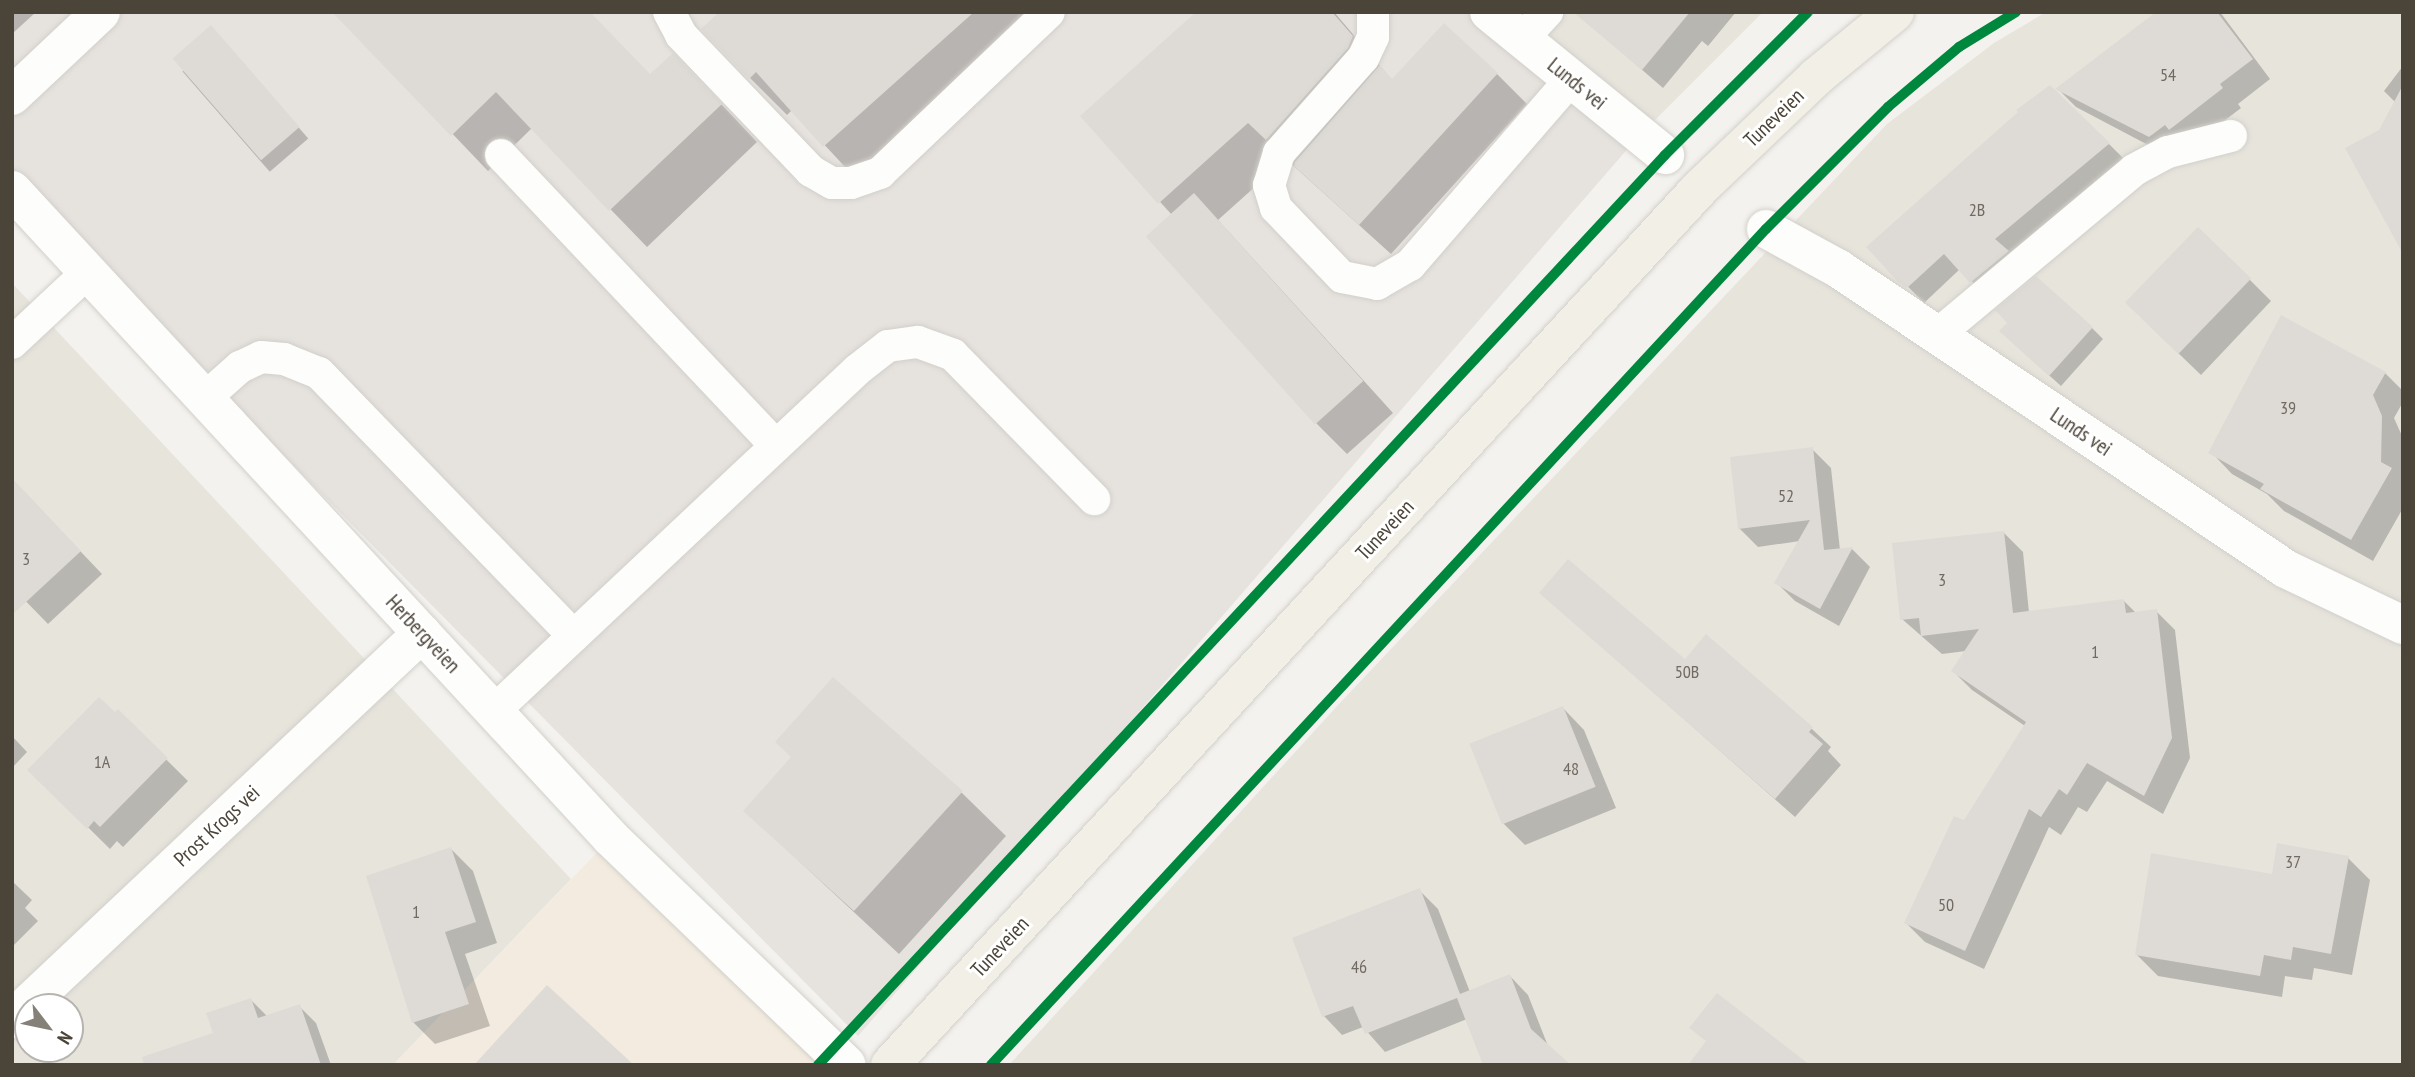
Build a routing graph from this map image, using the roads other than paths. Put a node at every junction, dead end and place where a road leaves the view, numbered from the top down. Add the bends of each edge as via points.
1 (101, 12) edge
2 (668, 12) edge
3 (1049, 12) edge
4 (1373, 12) edge
5 (1489, 12) edge
6 (1895, 12) edge
7 (1535, 26) edge
8 (1571, 79) junction
9 (12, 96) edge
10 (2231, 136) dead end
11 (501, 155) dead end
12 (1665, 155) dead end
13 (12, 190) edge
14 (1766, 229) dead end
15 (88, 272) junction
16 (1937, 335) junction
17 (12, 343) edge
18 (205, 398) junction
19 (776, 446) junction
20 (1094, 499) dead end
21 (2403, 625) edge
22 (422, 633) junction
23 (574, 636) junction
24 (494, 711) junction
25 (12, 1018) edge
26 (847, 1065) edge
27 (890, 1065) edge

1 - 9 street
2 - 3 lane via 681,35 802,162 832,183 851,183 880,173
4 - 8 lane via 1373,37 1363,58 1279,153 1269,186 1276,208 1342,277 1377,284 1410,265
5 - 7 street, Lunds vei
6 - 27 main road, Tuneveien via 1816,77 1700,188
7 - 8 street, Lunds vei
8 - 12 street, Lunds vei
10 - 16 lane via 2168,152 2134,170
11 - 19 lane
13 - 15 street, Herbergveien
14 - 16 street, Lunds vei via 1839,270
15 - 17 lane
15 - 18 street, Herbergveien
16 - 21 street, Lunds vei via 2286,569
18 - 22 street, Herbergveien
18 - 23 lane via 240,367 261,357 285,359 319,373
19 - 20 lane via 888,346 918,342 953,355
19 - 23 lane
22 - 24 street, Herbergveien
22 - 25 street, Prost Krogs vei
23 - 24 lane
24 - 26 street, Herbergveien via 611,838

